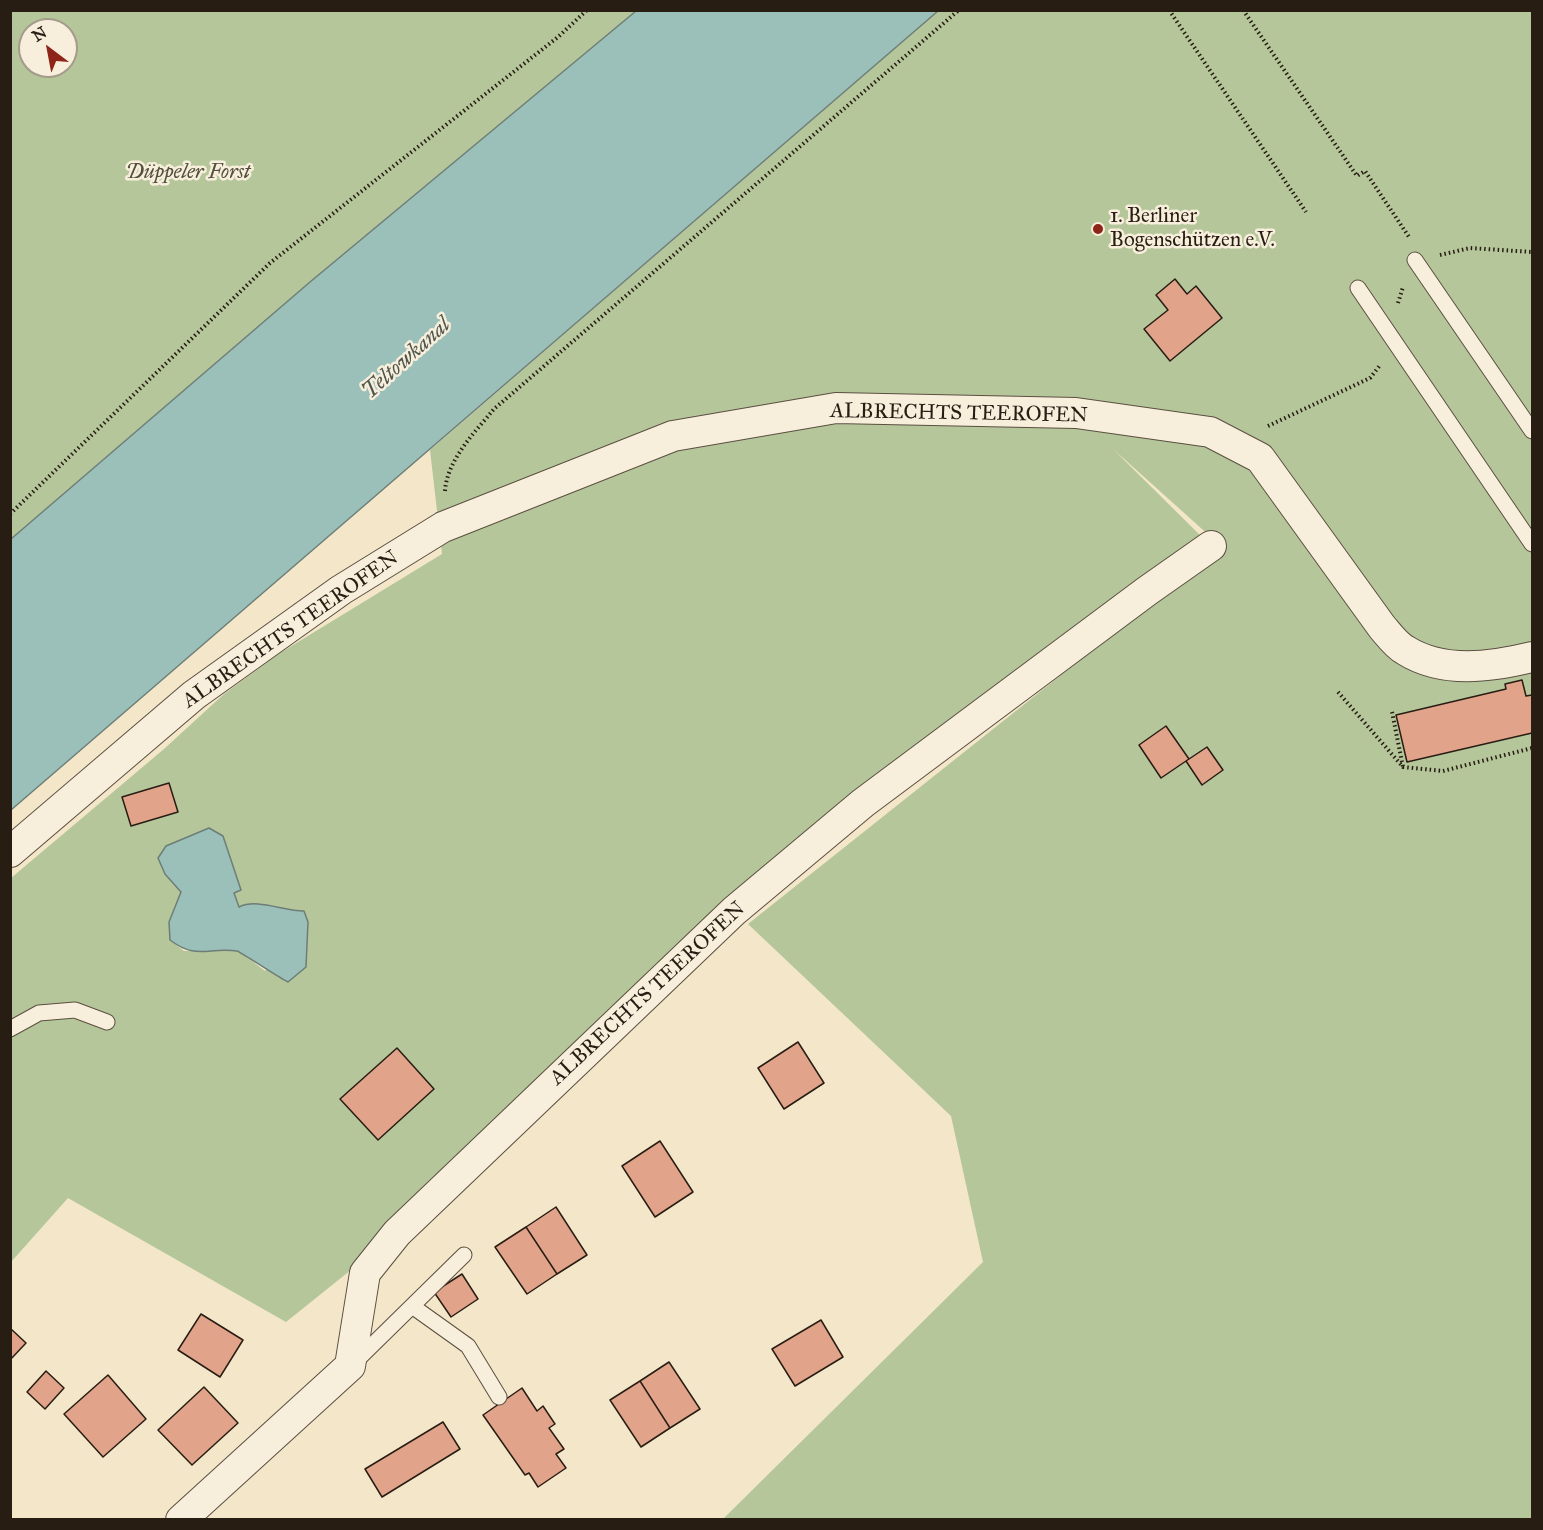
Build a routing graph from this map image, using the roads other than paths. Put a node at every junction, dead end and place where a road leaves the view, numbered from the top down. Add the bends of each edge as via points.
1 (1415, 260) road end
2 (1358, 288) dead end
3 (1533, 430) edge
4 (1533, 544) edge
5 (1211, 546) dead end
6 (1533, 657) edge
7 (10, 852) edge
8 (107, 1022) dead end
9 (10, 1029) edge
10 (464, 1255) dead end
11 (412, 1306) junction
12 (350, 1366) junction
13 (499, 1397) dead end
14 (181, 1520) edge

1 - 3 lane
2 - 4 lane
5 - 12 street, ALBRECHTS TEEROFEN via 863,803 726,919 397,1233 365,1273
6 - 7 street, ALBRECHTS TEEROFEN via 1477,666 1435,665 1403,650 1382,627 1260,458 1210,432 1076,413 836,408 673,436 443,527 340,590 194,695
8 - 9 lane via 75,1010 39,1013
10 - 11 lane
11 - 12 lane
11 - 13 lane via 468,1346
12 - 14 street

